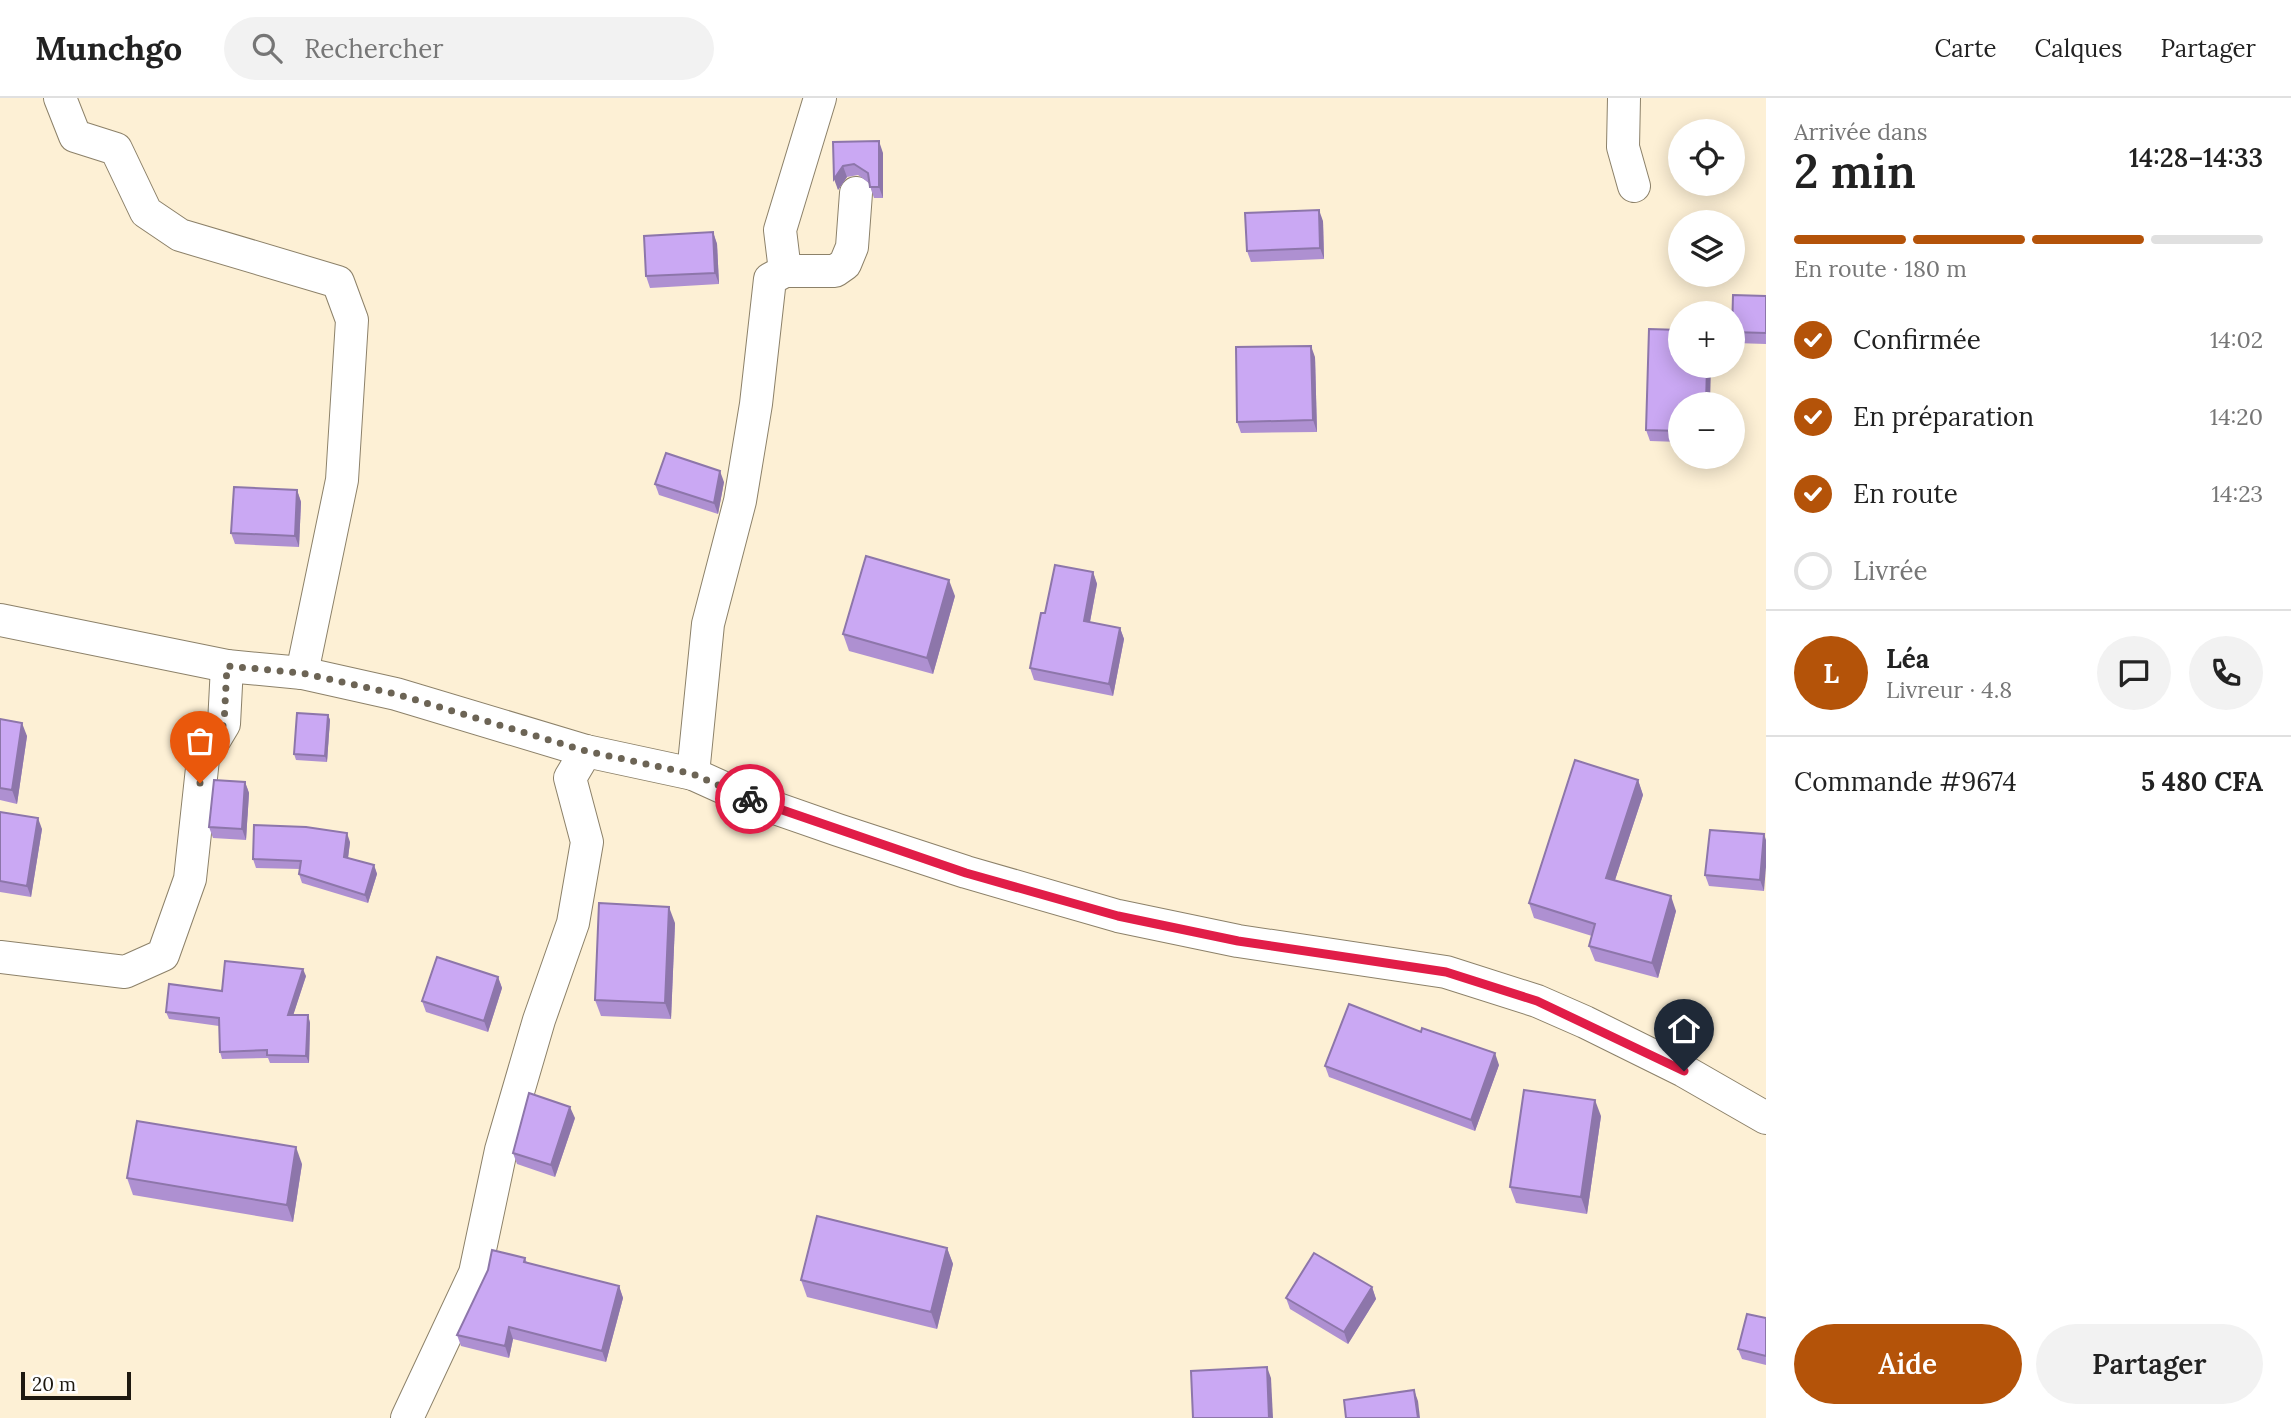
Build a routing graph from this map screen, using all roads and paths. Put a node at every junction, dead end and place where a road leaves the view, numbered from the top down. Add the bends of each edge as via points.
1 (60, 98) edge
2 (820, 98) edge
3 (1624, 98) edge
4 (1634, 186) dead end
5 (856, 193) dead end
6 (785, 271) junction
7 (0, 621) edge
8 (227, 666) junction
9 (302, 673) junction
10 (586, 751) junction
11 (693, 774) junction
12 (0, 957) edge
13 (1766, 1118) edge
14 (407, 1418) edge

1 - 9 street via 75,136 116,149 146,212 180,235 338,282 352,320 342,480
2 - 6 street via 780,230
3 - 4 street via 1623,147
5 - 6 street via 852,247 845,264 835,271
6 - 11 street via 770,279 740,501 708,624
7 - 8 street
8 - 9 street
8 - 12 street via 224,724 203,759 190,878 163,955 125,972
9 - 10 street via 396,694
10 - 11 street
10 - 14 street via 570,778 587,842 573,923 501,1150 475,1273
11 - 13 street via 746,798 966,873 1118,916 1238,941 1446,972 1496,987 1585,1022

